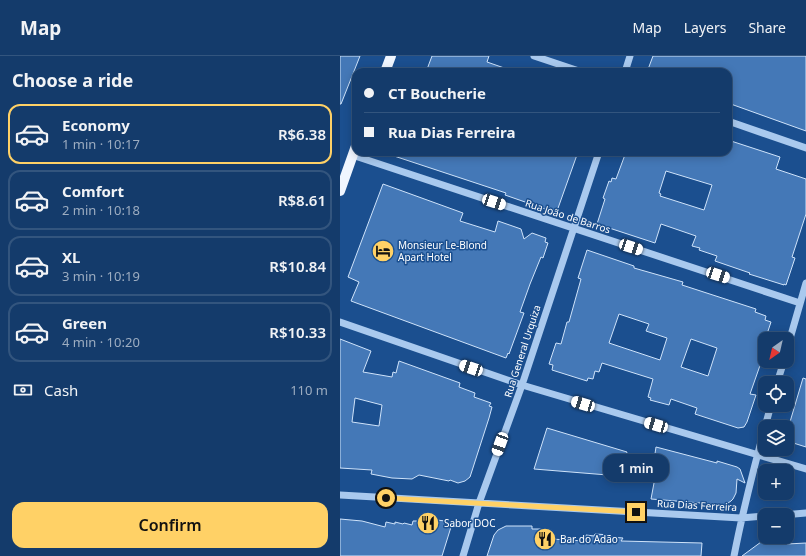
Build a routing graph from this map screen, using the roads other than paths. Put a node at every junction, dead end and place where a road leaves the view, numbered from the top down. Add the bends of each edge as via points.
1 (391, 56) edge
2 (534, 56) edge
3 (630, 56) edge
4 (386, 68) edge
5 (570, 68) edge
6 (626, 68) edge
7 (732, 122) edge
8 (806, 148) edge
9 (352, 156) edge
10 (368, 156) edge
11 (598, 156) edge
12 (340, 191) edge
13 (574, 228) junction
14 (806, 283) edge
15 (800, 303) junction
16 (340, 322) edge
17 (792, 332) edge
18 (522, 385) junction
19 (769, 412) edge
20 (757, 455) junction
21 (806, 469) edge
22 (340, 495) edge
23 (479, 503) junction
24 (806, 514) edge
25 (794, 515) edge
26 (758, 517) edge
27 (741, 518) junction
28 (463, 556) edge
29 (734, 556) edge

1 - 4 main road
2 - 5 street
3 - 6 street
7 - 8 street
9 - 12 main road
10 - 13 street, Rua João de Barros
11 - 13 street, Rua General Urquiza
13 - 15 street, Rua João de Barros
13 - 18 street, Rua General Urquiza
14 - 15 street
15 - 17 street
16 - 18 street
18 - 20 street
18 - 23 street, Rua General Urquiza
19 - 20 street
20 - 21 street
20 - 27 street
22 - 23 street, Rua Dias Ferreira
23 - 27 street, Rua Dias Ferreira
23 - 28 street, Rua General Urquiza
24 - 25 street
26 - 27 street, Rua Dias Ferreira
27 - 29 street

